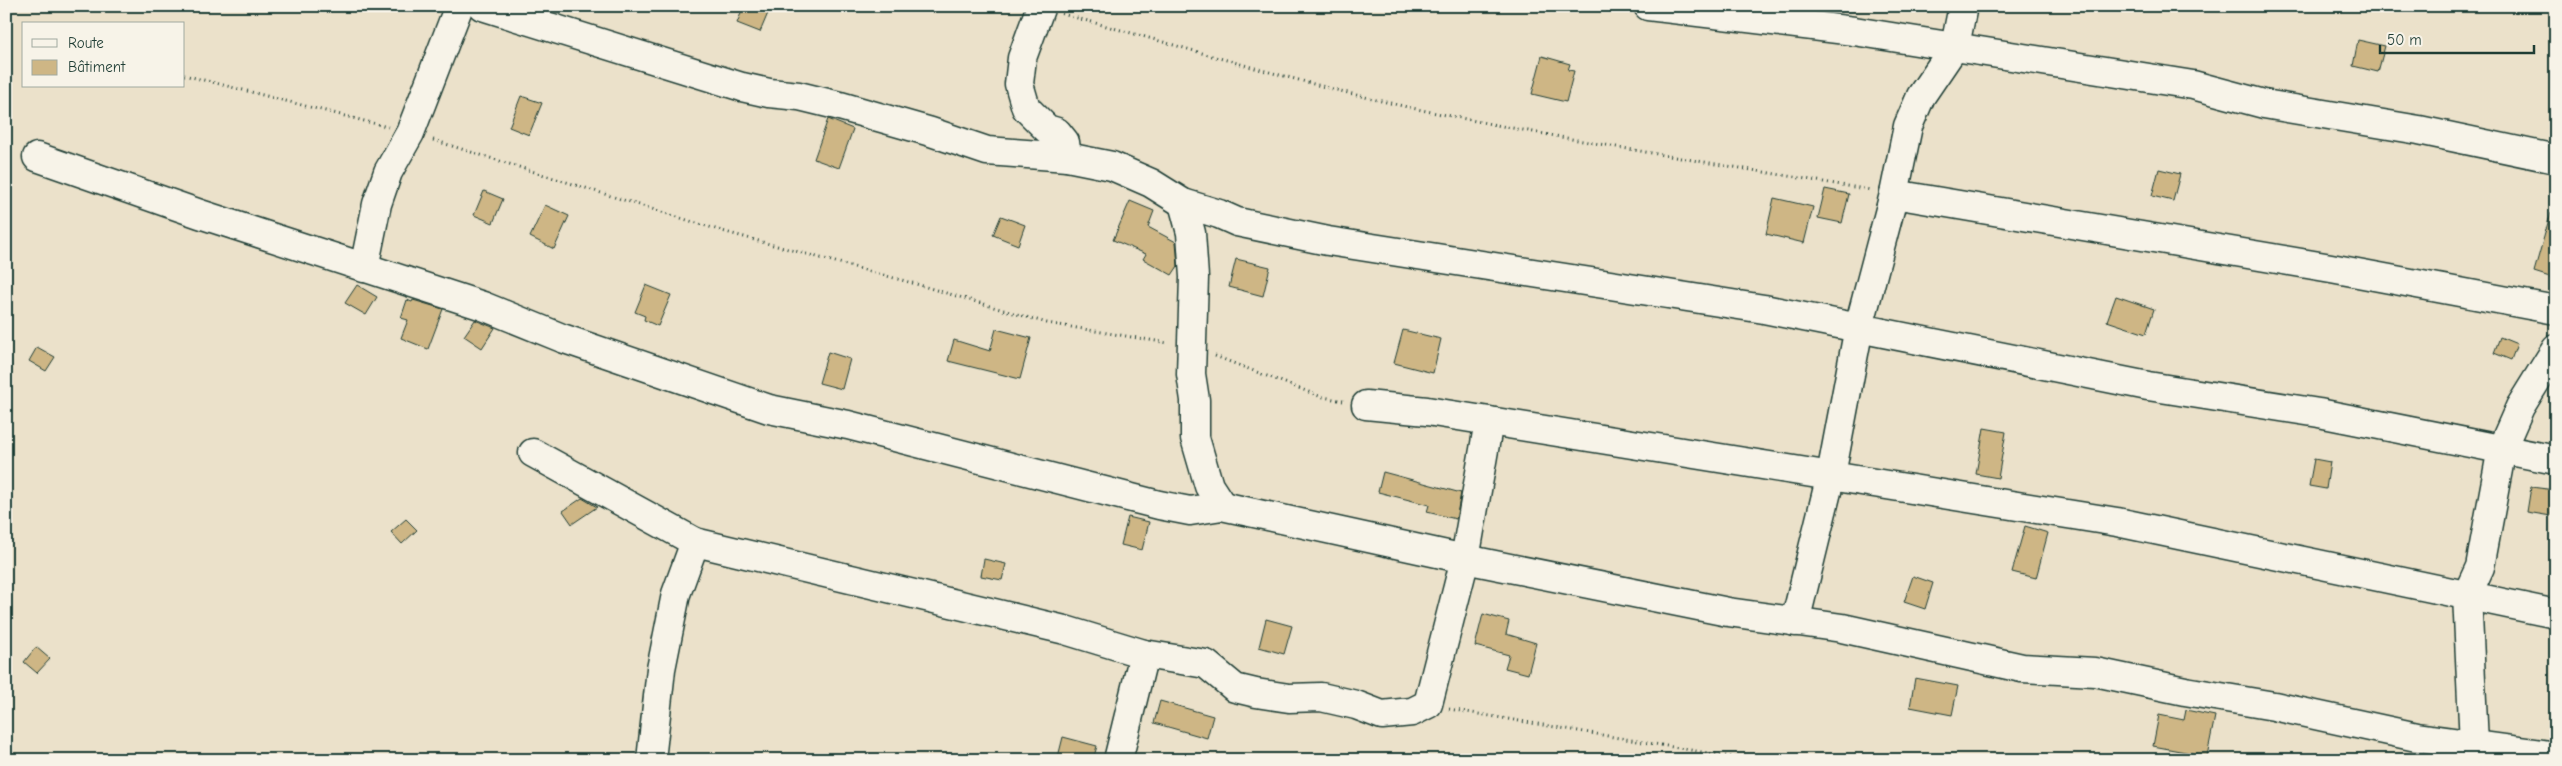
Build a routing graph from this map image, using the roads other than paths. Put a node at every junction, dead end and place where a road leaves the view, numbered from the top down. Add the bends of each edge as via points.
1 (459, 6) edge
2 (482, 6) edge
3 (1648, 6) edge
4 (1963, 6) edge
5 (1040, 8) edge
6 (1955, 46) junction
7 (37, 157) dead end
8 (1068, 157) junction
9 (2556, 159) edge
10 (1894, 194) junction
11 (1184, 202) junction
12 (364, 268) junction
13 (2556, 310) edge
14 (1859, 328) junction
15 (2556, 349) edge
16 (1366, 405) road end
17 (1489, 421) junction
18 (2502, 448) junction
19 (533, 453) dead end
20 (2556, 460) edge
21 (1831, 475) junction
22 (1222, 506) junction
23 (695, 542) junction
24 (1465, 559) junction
25 (2466, 595) junction
26 (2556, 614) edge
27 (1795, 622) junction
28 (1144, 654) junction
29 (2472, 752) edge
30 (2556, 756) edge
31 (651, 760) edge
32 (1118, 760) edge

1 - 12 street via 410,133 388,172 377,204
2 - 8 street via 742,87 840,106 987,151
3 - 6 street
4 - 6 street
5 - 8 street via 1022,58 1019,84 1026,108 1047,128 1057,132 1065,142
6 - 9 street via 2192,85 2264,104 2419,130
6 - 10 street via 1921,96 1908,126
7 - 12 street
8 - 11 street via 1112,166
10 - 13 street via 2331,268
10 - 14 street
11 - 14 street via 1236,222 1328,241 1623,286
11 - 22 street via 1191,233 1194,277 1190,374 1196,400 1195,438 1209,486
12 - 22 street via 483,306 562,338 769,409 848,425 1159,505 1190,511
14 - 18 street via 2148,386 2318,413
14 - 21 street
15 - 18 street via 2520,407
16 - 17 street via 1427,410
17 - 21 street
17 - 24 street
18 - 20 street
18 - 25 street via 2480,567
19 - 23 street
21 - 25 street via 2117,522
21 - 27 street
22 - 24 street
23 - 28 street via 1065,630
23 - 31 street via 676,594 664,650
24 - 27 street via 1728,612
24 - 28 street via 1428,704 1412,712 1382,715 1321,696 1289,698 1256,693 1235,688 1206,664
25 - 26 street
25 - 29 street
27 - 29 street via 1842,628 2022,668 2095,672 2274,706
28 - 32 street
29 - 30 street

